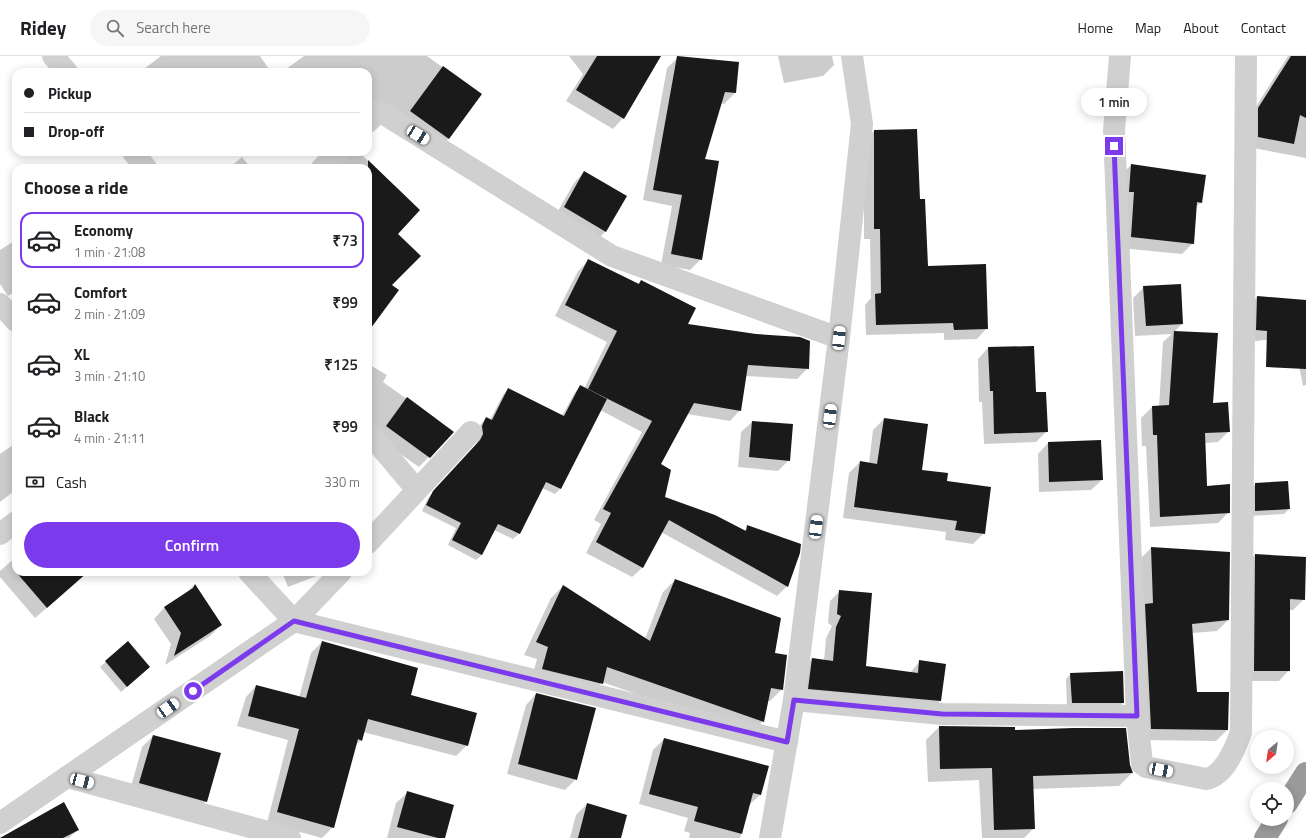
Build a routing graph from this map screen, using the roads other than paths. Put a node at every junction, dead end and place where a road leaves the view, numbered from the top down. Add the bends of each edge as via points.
1 (53, 56) edge
2 (852, 56) edge
3 (1120, 56) edge
4 (1246, 56) edge
5 (64, 68) edge
6 (372, 118) edge
7 (136, 156) edge
8 (334, 156) edge
9 (143, 164) edge
10 (326, 164) edge
11 (0, 304) edge
12 (12, 317) edge
13 (839, 338) junction
14 (471, 432) dead end
15 (372, 437) edge
16 (417, 490) junction
17 (12, 525) edge
18 (0, 534) edge
19 (372, 539) edge
20 (253, 576) edge
21 (337, 576) edge
22 (294, 621) junction
23 (794, 700) junction
24 (1137, 716) junction
25 (787, 742) junction
26 (1306, 773) edge
27 (67, 777) junction
28 (1294, 792) edge
29 (0, 823) edge
30 (1273, 826) edge
31 (290, 838) edge
32 (770, 838) edge
33 (1265, 838) edge

1 - 5 street
2 - 13 street via 862,124
3 - 24 street via 1114,130
4 - 24 street via 1241,732 1222,770 1214,777 1206,779 1146,767 1142,764
6 - 13 street via 379,111 612,256
7 - 9 street
8 - 10 street
11 - 12 street
13 - 23 street
14 - 16 street
15 - 16 street
16 - 19 street
17 - 18 street
20 - 22 street
21 - 22 street
22 - 25 street
22 - 27 street
23 - 24 street via 942,714
23 - 25 street
25 - 32 street
26 - 28 highway
27 - 29 street
27 - 31 street
30 - 33 highway

